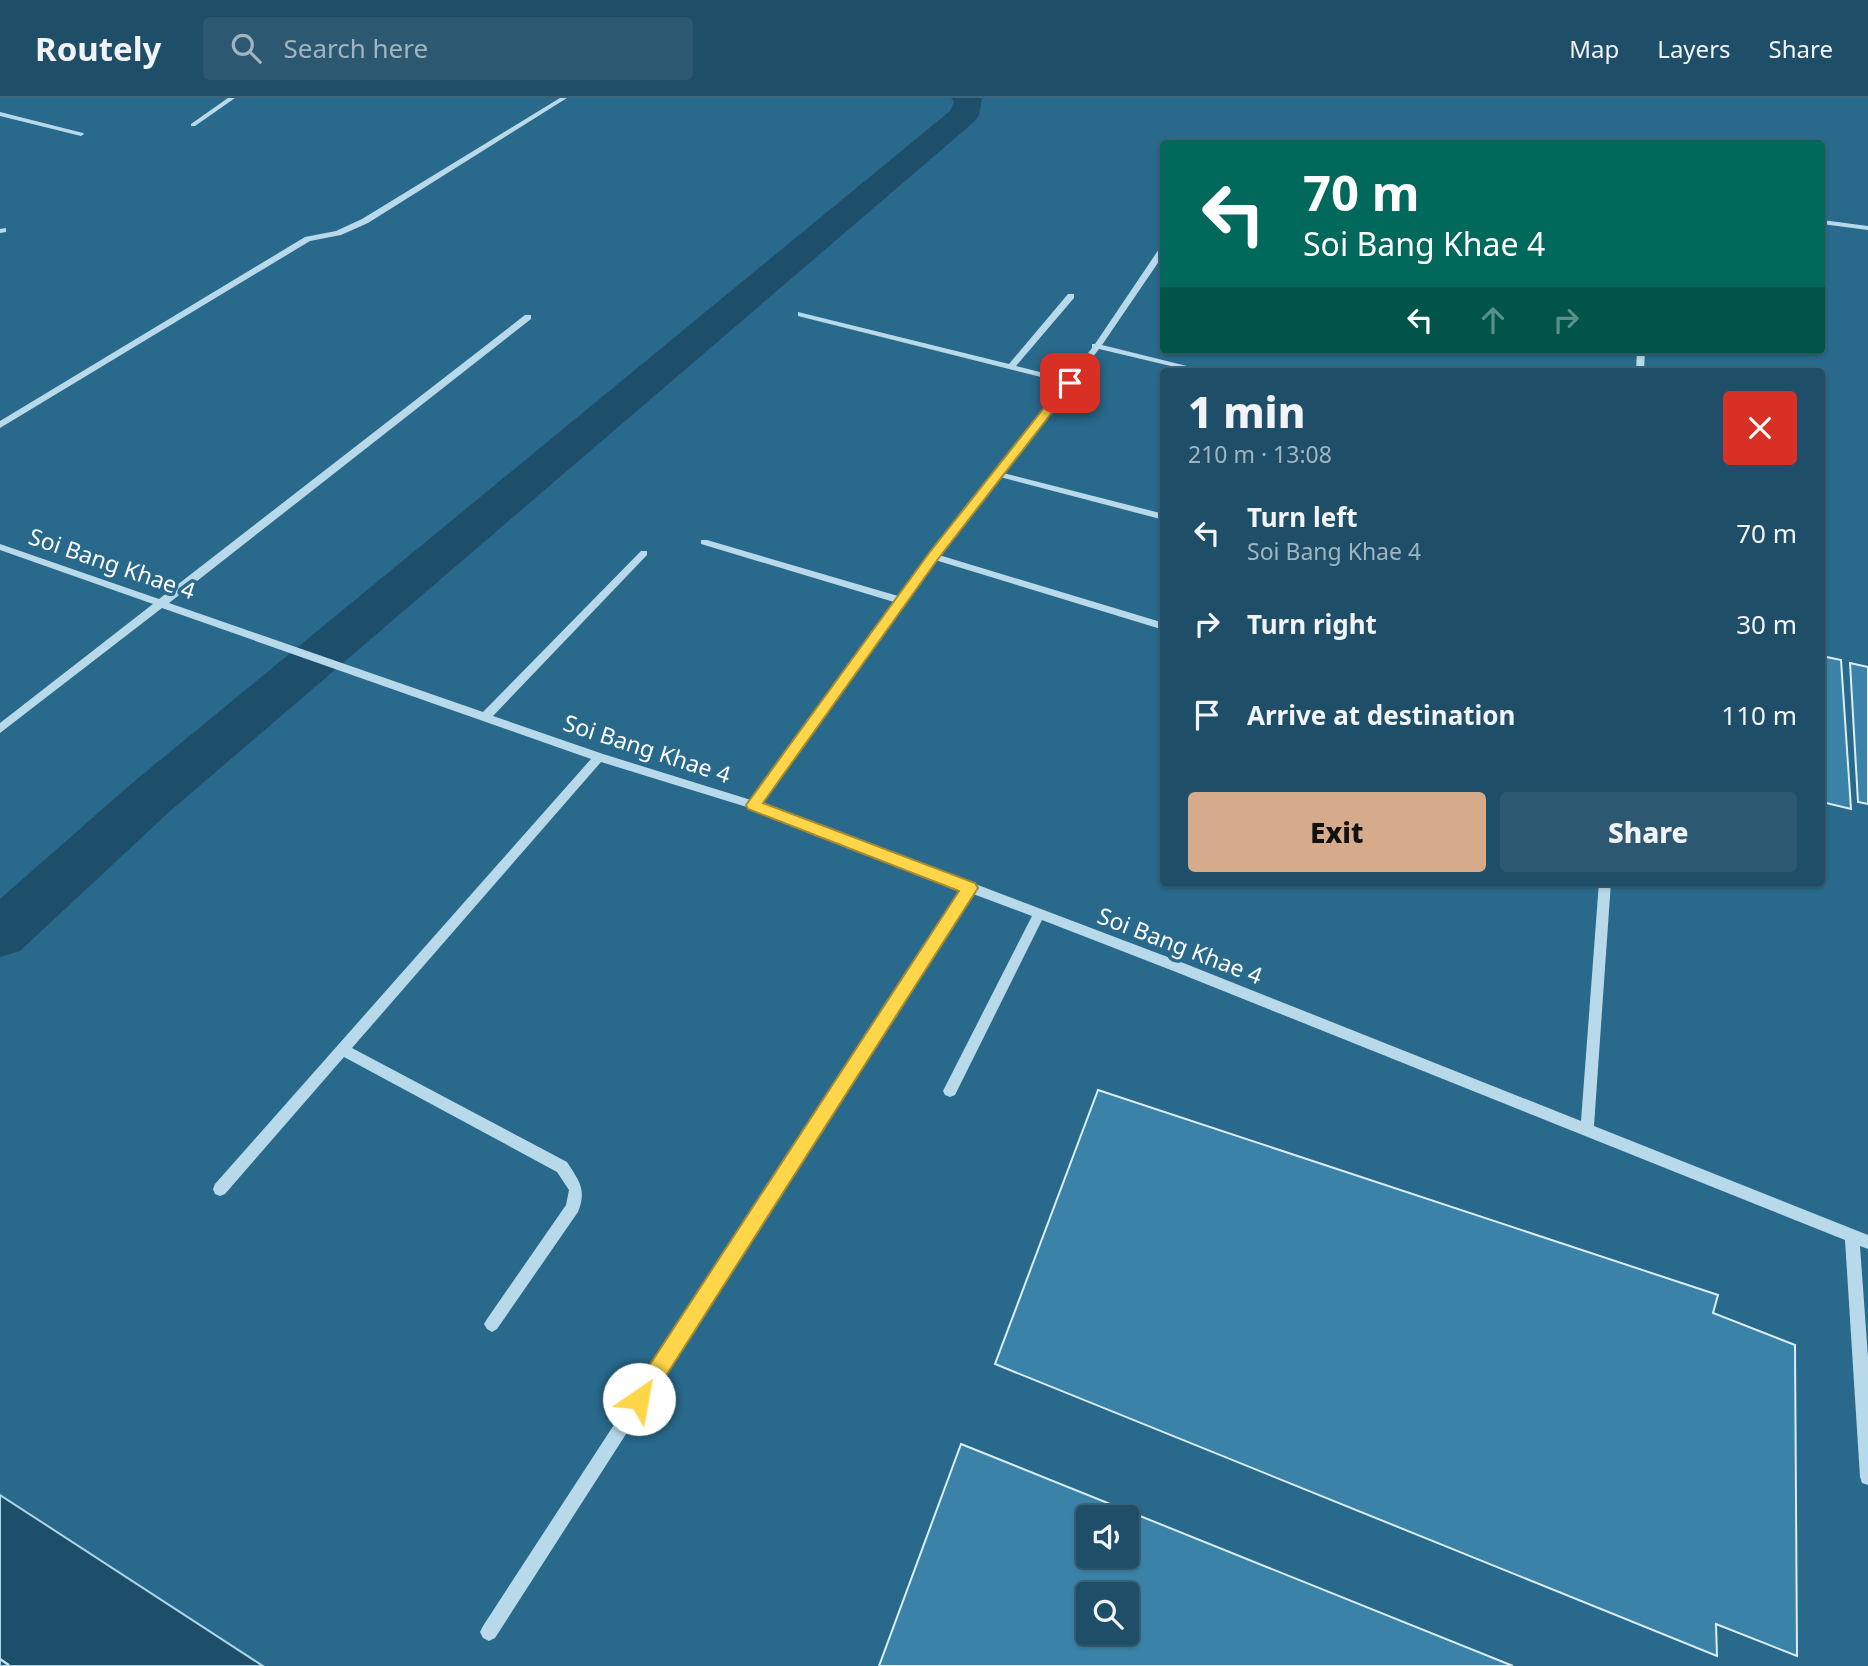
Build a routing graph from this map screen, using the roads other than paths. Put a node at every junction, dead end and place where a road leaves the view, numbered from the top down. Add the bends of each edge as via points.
1 (232, 98) edge
2 (564, 98) edge
3 (0, 114) edge
4 (193, 125) dead end
5 (81, 134) dead end
6 (1825, 222) edge
7 (1868, 228) edge
8 (1160, 255) edge
9 (1071, 296) dead end
10 (801, 314) dead end
11 (528, 317) dead end
12 (1096, 346) junction
13 (1011, 368) junction
14 (1190, 368) edge
15 (1070, 383) junction
16 (0, 425) edge
17 (998, 474) junction
18 (1160, 516) edge
19 (704, 542) dead end
20 (0, 547) edge
21 (644, 553) dead end
22 (933, 556) junction
23 (902, 601) junction
24 (158, 603) junction
25 (1160, 626) edge
26 (485, 718) junction
27 (0, 729) edge
28 (599, 757) junction
29 (754, 805) junction
30 (1605, 886) edge
31 (970, 888) junction
32 (1038, 914) junction
33 (342, 1049) junction
34 (950, 1091) dead end
35 (1587, 1131) junction
36 (220, 1189) dead end
37 (1852, 1235) junction
38 (1868, 1242) edge
39 (492, 1324) dead end
40 (1868, 1477) edge
41 (489, 1632) dead end

1 - 4 street
2 - 16 street via 365,221 308,239
3 - 5 street
6 - 7 street
8 - 12 street
9 - 13 street
10 - 13 street
11 - 24 street
12 - 14 street
12 - 15 street
13 - 15 street
15 - 17 street
17 - 18 street
17 - 22 street
19 - 23 street
20 - 24 street, Soi Bang Khae 4
21 - 26 street
22 - 23 street
22 - 25 street
23 - 29 street
24 - 26 street, Soi Bang Khae 4
24 - 27 street
26 - 28 street, Soi Bang Khae 4
28 - 29 street, Soi Bang Khae 4
28 - 33 street
29 - 31 street, Soi Bang Khae 4
30 - 35 street
31 - 32 street, Soi Bang Khae 4
31 - 41 street
32 - 34 street
32 - 35 street, Soi Bang Khae 4
33 - 36 street
33 - 39 street via 562,1167 576,1189 573,1207
35 - 37 street, Soi Bang Khae 4
37 - 38 street, Soi Bang Khae 4
37 - 40 street

